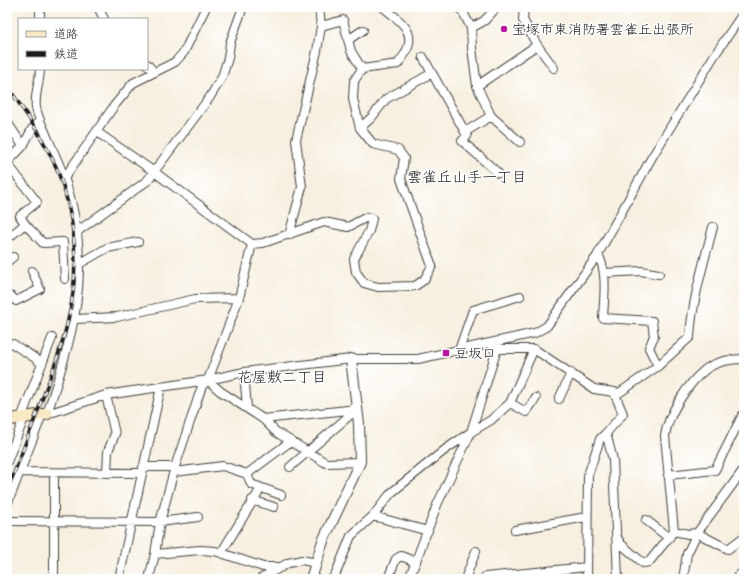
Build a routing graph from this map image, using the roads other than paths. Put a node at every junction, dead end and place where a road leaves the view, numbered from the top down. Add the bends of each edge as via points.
1 (40, 7) edge
2 (98, 7) edge
3 (206, 7) edge
4 (243, 7) edge
5 (319, 7) edge
6 (383, 7) edge
7 (458, 7) edge
8 (496, 7) edge
9 (524, 7) edge
10 (744, 12) edge
11 (40, 18) edge
12 (103, 18) edge
13 (321, 26) junction
14 (471, 28) junction
15 (364, 30) dead end
16 (348, 40) junction
17 (537, 45) junction
18 (423, 57) dead end
19 (148, 65) edge
20 (554, 68) dead end
21 (362, 69) junction
22 (40, 70) edge
23 (154, 72) junction
24 (432, 73) junction
25 (477, 86) junction
26 (492, 116) junction
27 (40, 121) junction
28 (7, 122) edge
29 (360, 128) junction
30 (97, 132) junction
31 (465, 132) junction
32 (520, 142) dead end
33 (23, 146) junction
34 (8, 161) edge
35 (153, 171) junction
36 (498, 173) dead end
37 (65, 177) junction
38 (25, 224) junction
39 (713, 227) dead end
40 (78, 232) junction
41 (289, 235) junction
42 (7, 239) edge
43 (138, 242) dead end
44 (252, 244) junction
45 (598, 254) junction
46 (79, 264) junction
47 (32, 271) dead end
48 (604, 273) junction
49 (659, 274) dead end
50 (65, 279) dead end
51 (7, 296) edge
52 (520, 296) dead end
53 (239, 298) junction
54 (75, 319) junction
55 (52, 338) dead end
56 (13, 344) dead end
57 (482, 345) junction
58 (497, 349) junction
59 (534, 349) junction
60 (459, 350) junction
61 (744, 359) edge
62 (351, 360) junction
63 (42, 364) junction
64 (658, 366) junction
65 (244, 372) junction
66 (571, 373) junction
67 (208, 380) junction
68 (161, 387) junction
69 (614, 392) junction
70 (106, 395) junction
71 (536, 398) dead end
72 (559, 398) dead end
73 (510, 403) junction
74 (247, 408) junction
75 (357, 410) junction
76 (744, 412) edge
77 (44, 415) junction
78 (23, 418) junction
79 (263, 419) junction
80 (7, 420) edge
81 (471, 432) junction
82 (606, 433) junction
83 (291, 441) junction
84 (307, 452) junction
85 (7, 462) edge
86 (360, 462) junction
87 (290, 467) dead end
88 (744, 469) edge
89 (142, 470) junction
90 (174, 470) junction
91 (19, 472) junction
92 (107, 472) junction
93 (54, 473) junction
94 (247, 474) junction
95 (668, 475) junction
96 (261, 488) junction
97 (281, 495) dead end
98 (252, 500) junction
99 (7, 505) edge
100 (274, 507) dead end
101 (373, 516) junction
102 (198, 517) dead end
103 (586, 517) junction
104 (646, 520) dead end
105 (7, 521) edge
106 (54, 522) junction
107 (130, 522) junction
108 (160, 522) junction
109 (515, 530) dead end
110 (428, 531) junction
111 (697, 533) junction
112 (615, 535) junction
113 (671, 535) junction
114 (744, 538) edge
115 (476, 551) dead end
116 (221, 553) junction
117 (155, 554) junction
118 (316, 562) junction
119 (416, 562) junction
120 (282, 567) junction
121 (587, 567) junction
122 (744, 570) edge
123 (485, 577) dead end
124 (54, 579) edge
125 (118, 579) edge
126 (149, 579) edge
127 (260, 579) edge
128 (311, 579) edge
129 (332, 579) edge
130 (390, 579) edge
131 (409, 579) edge
132 (465, 579) edge
133 (587, 579) edge
134 (618, 579) edge
135 (683, 579) edge
136 (736, 579) edge

1 - 11 street
2 - 12 street
3 - 23 street via 184,52 175,62
4 - 35 street via 222,76 210,97
5 - 13 street
6 - 21 street via 406,28 409,36 407,50 398,64
7 - 14 street
8 - 14 street via 484,21
9 - 17 street via 523,20
10 - 45 street via 652,157
13 - 16 street via 343,20
13 - 41 street via 296,140 302,187
14 - 25 street
15 - 16 street
16 - 21 street
17 - 20 street
17 - 25 street
18 - 24 street
19 - 23 street
21 - 29 street via 354,81 353,99
22 - 27 street via 36,102
23 - 30 street via 133,83
24 - 29 street via 386,99
24 - 31 street
25 - 26 street
26 - 31 street
26 - 32 street
27 - 33 street via 32,129
27 - 37 street
28 - 33 street
29 - 41 street via 373,144 398,150 404,158 401,179 432,266 424,280 415,286 378,287 364,283 356,272 354,258 369,231 372,219 367,216 348,227 324,222
30 - 35 street
30 - 37 street
31 - 36 street via 467,136 462,141
33 - 34 street
34 - 38 street via 37,202 20,216
35 - 40 street via 147,181
35 - 44 street
37 - 40 street
38 - 42 street
38 - 50 street via 43,243 64,242
39 - 64 street via 699,284 690,337
40 - 46 street
41 - 44 street via 263,244
43 - 46 street via 108,248
44 - 53 street
45 - 48 street
45 - 57 street via 547,326 535,333
46 - 54 street via 79,295
47 - 51 street via 40,289 16,301
48 - 49 street via 640,271
48 - 64 street via 603,318 652,321 654,336 649,348
52 - 60 street via 473,310
53 - 54 street via 195,299 117,317
53 - 67 street
54 - 77 street via 70,343
55 - 63 street
56 - 63 street
57 - 58 street
57 - 60 street
58 - 59 street
58 - 81 street
59 - 66 street
59 - 73 street
60 - 62 street via 418,359
61 - 95 street via 724,360 707,369 694,381 674,408 665,436
62 - 65 street
62 - 75 street
63 - 78 street
64 - 69 street via 619,393
65 - 67 street
65 - 74 street
66 - 69 street via 594,389
66 - 72 street
67 - 68 street
67 - 74 street
67 - 90 street via 202,386
68 - 70 street
68 - 89 street
69 - 82 street via 623,414
70 - 77 street
70 - 92 street via 115,434 108,451
71 - 73 street via 526,412
73 - 81 street via 491,420
74 - 79 street
75 - 79 street
75 - 84 street
75 - 86 street
76 - 95 street via 715,470
77 - 78 main road
77 - 91 street
78 - 80 main road
78 - 85 street
79 - 83 street via 276,432
81 - 101 street via 391,493
81 - 110 street via 451,473
82 - 103 street via 600,439 588,475
82 - 112 street via 612,460
83 - 84 street
83 - 94 street
84 - 86 street via 326,463
84 - 87 street
86 - 118 street
88 - 111 street
89 - 90 street
89 - 92 street
89 - 107 street
90 - 94 street via 223,466
90 - 108 street
91 - 93 street
91 - 99 street
92 - 93 street
93 - 106 street
94 - 96 street via 251,484
95 - 113 street
96 - 97 street
96 - 98 street
98 - 100 street
98 - 116 street
101 - 110 street
101 - 129 street via 351,536
102 - 108 street
103 - 109 street
103 - 121 street
104 - 113 street
105 - 106 street
106 - 107 street
106 - 124 street
107 - 108 street
107 - 125 street
108 - 117 street
110 - 119 street
111 - 113 street
111 - 114 street via 728,549
111 - 135 street via 687,554
112 - 113 street via 621,544 643,563 649,562
112 - 134 street
115 - 132 street
116 - 117 street via 200,550
116 - 120 street via 263,567
117 - 126 street
118 - 120 street via 302,560
118 - 128 street
119 - 130 street via 402,556 396,559
119 - 131 street
120 - 127 street
121 - 123 street
121 - 133 street
122 - 136 street

